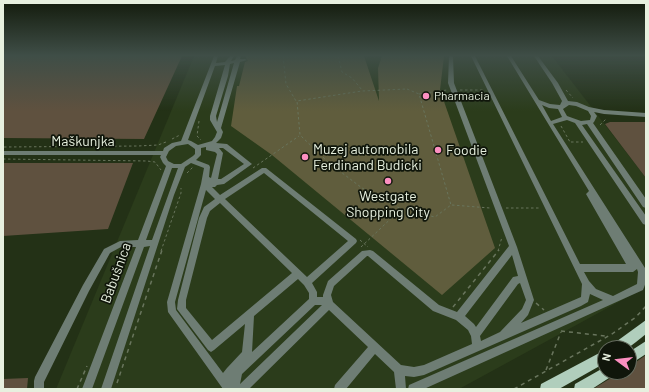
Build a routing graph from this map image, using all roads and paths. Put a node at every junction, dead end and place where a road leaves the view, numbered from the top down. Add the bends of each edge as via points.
1 (209, 74) edge
2 (225, 74) edge
3 (234, 74) edge
4 (285, 74) edge
5 (346, 74) edge
6 (451, 74) edge
7 (482, 74) edge
8 (516, 74) edge
9 (521, 74) edge
10 (549, 74) edge
11 (555, 83) junction
12 (362, 91) junction
13 (569, 96) dead end
14 (572, 96) dead end
15 (297, 101) junction
16 (538, 102) junction
17 (577, 104) junction
18 (562, 106) junction
19 (588, 109) junction
20 (631, 114) junction
21 (646, 115) edge
22 (566, 118) junction
23 (607, 118) dead end
24 (592, 120) junction
25 (577, 122) junction
26 (550, 123) junction
27 (560, 124) dead end
28 (599, 126) dead end
29 (218, 128) junction
30 (182, 132) dead end
31 (197, 132) dead end
32 (300, 135) junction
33 (172, 140) dead end
34 (167, 142) dead end
35 (184, 142) junction
36 (561, 142) junction
37 (570, 142) junction
38 (586, 142) dead end
39 (205, 143) junction
40 (3, 147) edge
41 (198, 148) junction
42 (3, 153) edge
43 (164, 153) junction
44 (3, 159) edge
45 (193, 164) junction
46 (170, 165) junction
47 (182, 166) junction
48 (251, 170) dead end
49 (162, 174) dead end
50 (184, 174) dead end
51 (204, 181) junction
52 (182, 182) dead end
53 (213, 182) junction
54 (218, 195) junction
55 (646, 204) edge
56 (646, 222) edge
57 (504, 233) dead end
58 (359, 239) dead end
59 (141, 243) junction
60 (155, 243) junction
61 (513, 247) junction
62 (370, 249) dead end
63 (578, 268) junction
64 (298, 273) junction
65 (524, 279) junction
66 (307, 282) junction
67 (586, 284) junction
68 (613, 300) junction
69 (313, 301) junction
70 (329, 304) junction
71 (646, 306) edge
72 (452, 308) dead end
73 (250, 314) junction
74 (459, 317) junction
75 (646, 326) edge
76 (561, 331) dead end
77 (475, 336) junction
78 (503, 336) junction
79 (629, 340) edge
80 (375, 347) junction
81 (477, 347) junction
82 (646, 347) edge
83 (637, 353) edge
84 (597, 360) edge
85 (399, 370) junction
86 (545, 371) junction
87 (597, 379) edge
88 (227, 385) edge
89 (39, 389) edge
90 (87, 389) edge
91 (106, 389) edge
92 (115, 389) edge
93 (234, 389) edge
94 (242, 389) edge
95 (339, 389) edge
96 (401, 389) edge
97 (413, 389) edge
98 (514, 389) edge
99 (546, 389) edge
100 (580, 389) edge

1 - 35 street
2 - 29 street via 213,116
3 - 29 street
4 - 15 path via 286,84
5 - 12 path
6 - 61 street via 451,83
7 - 63 street
8 - 63 street via 633,268
9 - 16 street
10 - 11 street
11 - 17 street
11 - 18 street via 565,101
12 - 15 path
12 - 32 path via 407,89 419,94 451,205 435,217 401,209 362,188 329,163
13 - 14 path
15 - 32 path
16 - 18 street via 549,106
16 - 26 street
17 - 18 street
17 - 19 street
18 - 22 street via 560,112
19 - 20 street
19 - 24 street
20 - 21 street
20 - 24 street via 599,116
22 - 25 street
22 - 26 street
23 - 28 path
24 - 25 street
24 - 55 street
25 - 56 street
26 - 36 street
27 - 37 path
29 - 39 street via 218,138 214,142
30 - 33 path
31 - 39 path via 197,136
32 - 48 path
34 - 40 path via 138,146
35 - 41 street via 192,143
35 - 43 street via 174,144
36 - 37 path
36 - 68 street via 642,271 640,287
37 - 38 path
39 - 41 street
39 - 53 street via 225,146 249,164 222,182
41 - 45 street via 198,155
41 - 53 street via 217,150 220,153
42 - 43 street, Maškunjka
43 - 46 street via 163,160
44 - 49 path via 147,161 157,165
45 - 47 street
45 - 50 path
45 - 51 street via 207,167
46 - 47 street
46 - 59 street, Babušnica
47 - 60 street, Babušnica
51 - 53 street
51 - 54 street
51 - 88 street via 171,302 172,312
52 - 92 path via 181,193
53 - 54 street
54 - 64 street
54 - 66 street via 264,170 353,241
54 - 73 street via 203,218 181,309 211,347
57 - 72 path via 498,253
58 - 62 path
59 - 60 street
59 - 89 street via 120,244 107,251 39,381
59 - 90 street, Babušnica
60 - 91 street, Babušnica
61 - 65 street
61 - 74 street
63 - 67 street
64 - 66 street
64 - 73 street
65 - 77 street via 516,280
65 - 78 street via 530,300 525,312
66 - 69 street via 313,292
67 - 68 street via 593,292
67 - 78 street via 585,299
68 - 97 street
69 - 70 street
69 - 93 street via 239,371
70 - 74 street via 327,295 331,284 364,253 370,252 436,308
70 - 80 street
70 - 94 street
71 - 86 path via 636,317 612,334
73 - 88 street via 247,354 230,371
74 - 77 street via 471,327
75 - 79 main road
76 - 86 path
77 - 81 street
78 - 81 street
80 - 85 street
80 - 95 street
81 - 85 street via 424,370
82 - 83 main road
84 - 99 main road
85 - 96 street
86 - 98 path
87 - 100 main road

